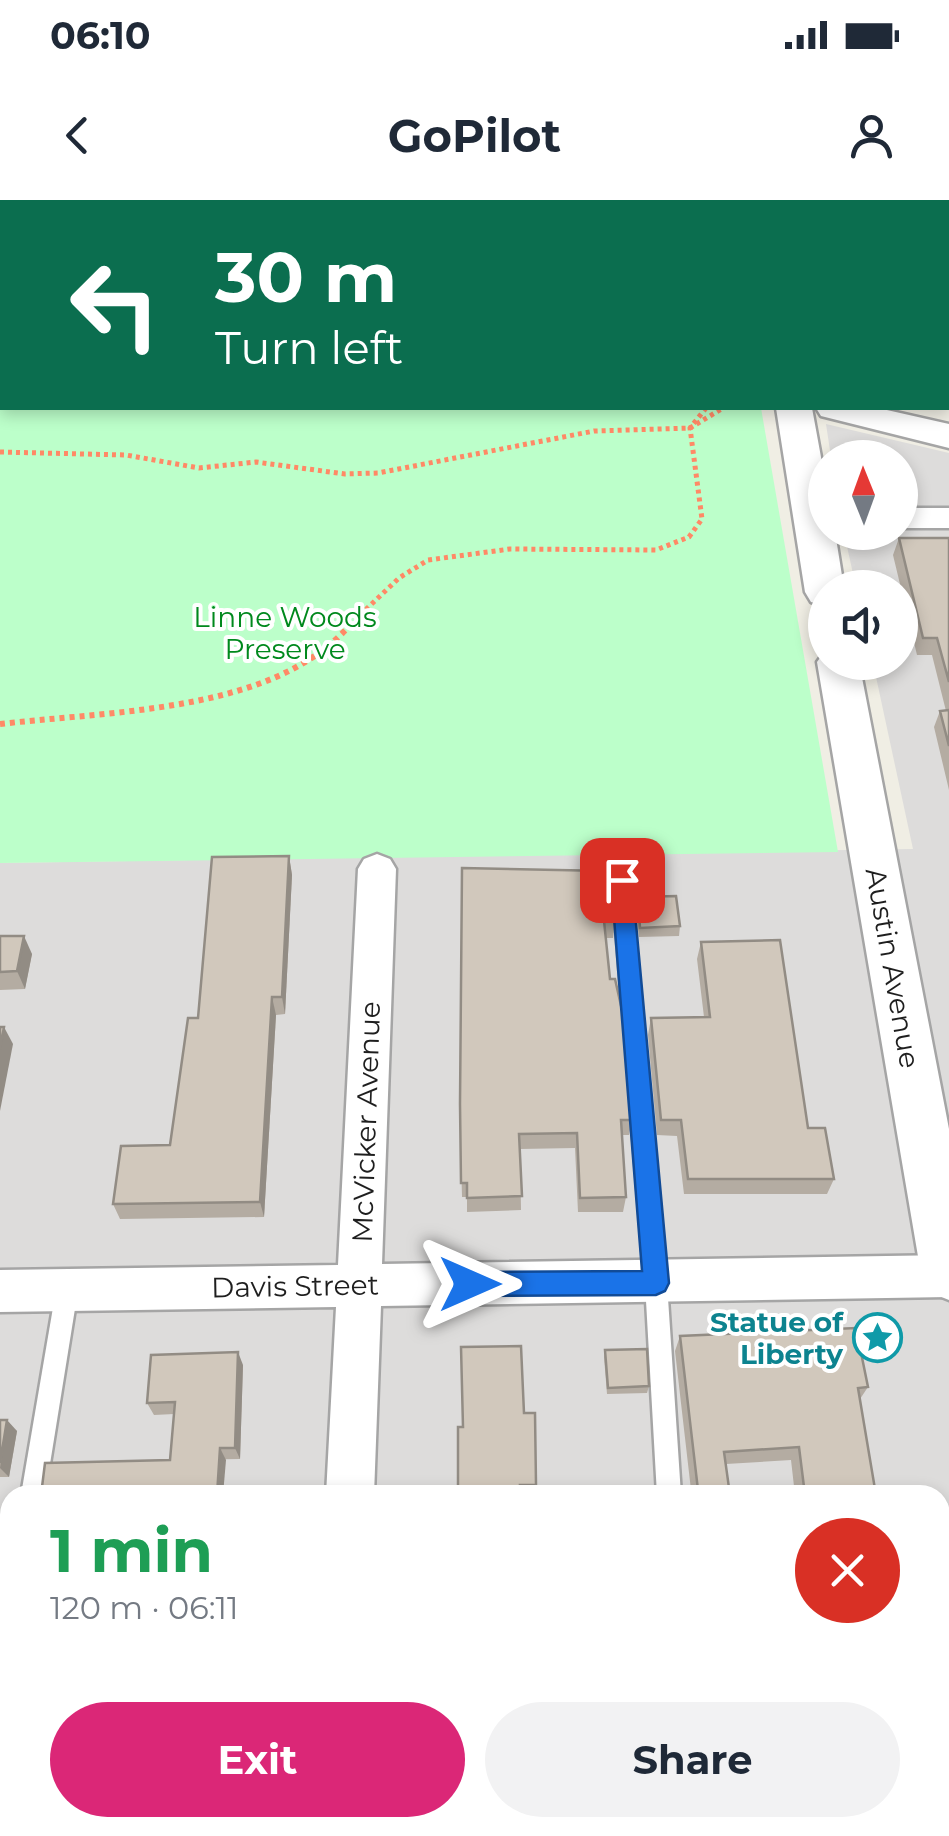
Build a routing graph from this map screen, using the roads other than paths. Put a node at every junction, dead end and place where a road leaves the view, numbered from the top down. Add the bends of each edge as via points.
1 (794, 410) edge
2 (842, 410) edge
3 (949, 436) edge
4 (808, 473) edge
5 (918, 518) edge
6 (949, 518) edge
7 (841, 680) edge
8 (377, 869) dead end
9 (622, 880) dead end
10 (949, 1275) edge
11 (656, 1283) junction
12 (359, 1285) junction
13 (67, 1290) junction
14 (0, 1291) edge
15 (36, 1485) edge
16 (350, 1485) edge
17 (668, 1485) edge

1 - 4 street
2 - 3 street
5 - 6 street
7 - 10 street, Austin Avenue
8 - 12 street, McVicker Avenue
9 - 11 lane
10 - 11 street, Davis Street
11 - 12 street, Davis Street
11 - 17 lane
12 - 13 street, Davis Street
12 - 16 street, McVicker Avenue
13 - 14 street, Davis Street
13 - 15 lane

